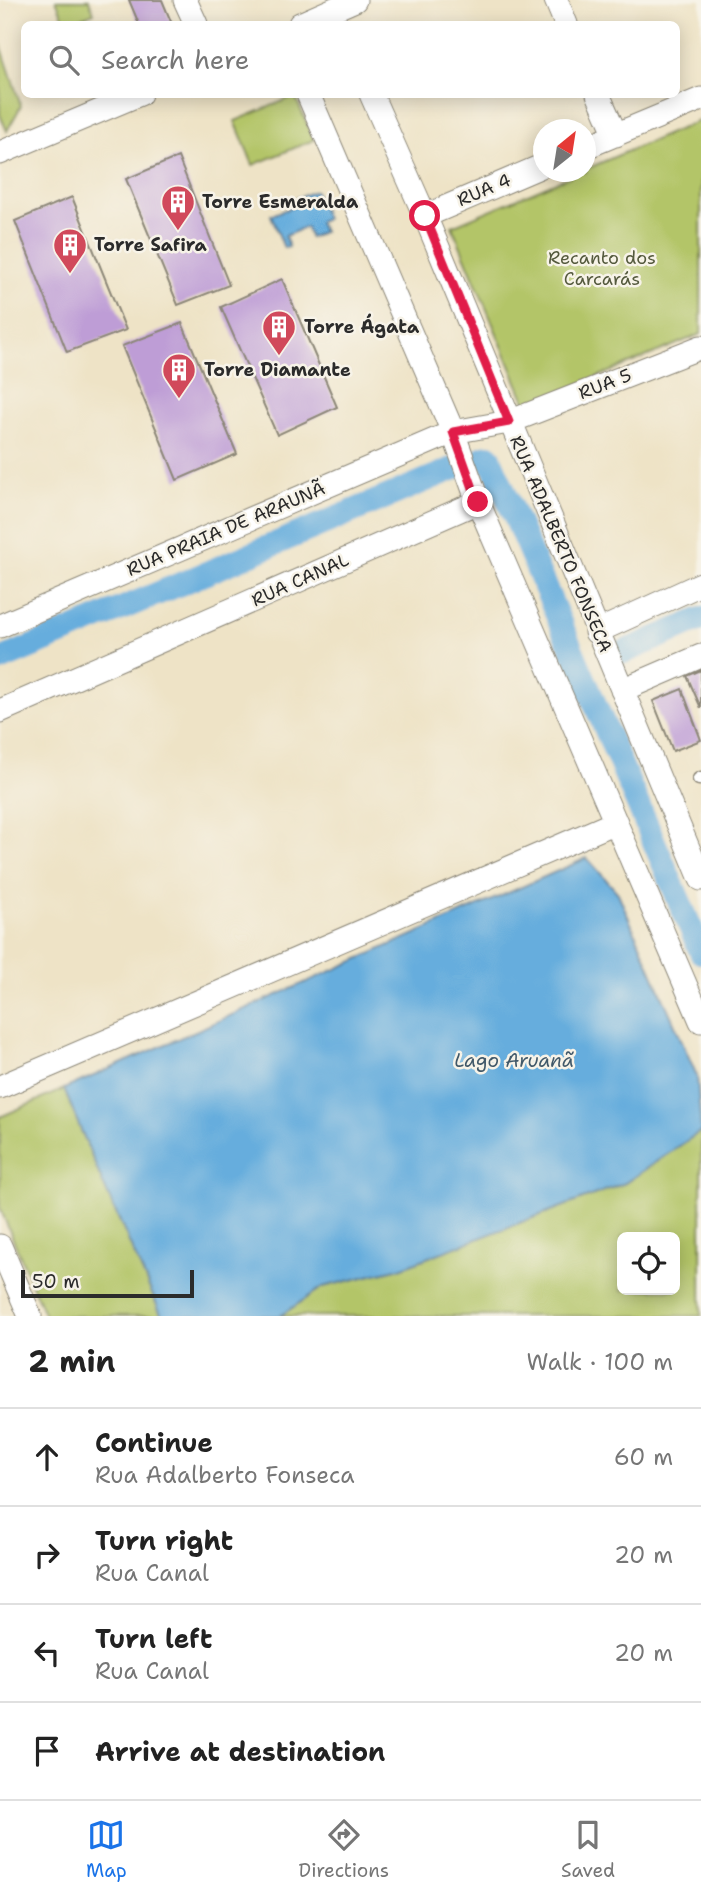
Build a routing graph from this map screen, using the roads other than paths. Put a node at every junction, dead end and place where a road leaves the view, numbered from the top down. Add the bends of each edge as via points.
1 (185, 0) edge
2 (355, 0) edge
3 (555, 0) edge
4 (336, 18) edge
5 (195, 21) edge
6 (318, 21) edge
7 (565, 21) edge
8 (131, 98) edge
9 (310, 98) edge
10 (373, 98) edge
11 (600, 98) edge
12 (701, 99) edge
13 (616, 135) junction
14 (596, 144) edge
15 (0, 153) edge
16 (533, 170) edge
17 (425, 216) junction
18 (701, 347) edge
19 (509, 422) junction
20 (453, 432) junction
21 (478, 502) junction
22 (701, 584) edge
23 (0, 626) edge
24 (596, 632) junction
25 (701, 656) edge
26 (622, 690) junction
27 (0, 711) edge
28 (616, 822) junction
29 (701, 879) edge
30 (701, 1021) edge
31 (0, 1087) edge
32 (0, 1246) edge
33 (30, 1316) edge

1 - 5 street
2 - 4 street
3 - 7 street
4 - 6 street
8 - 15 street
9 - 20 street
10 - 17 street, RUA ADALBERTO FONSECA
11 - 13 street
12 - 13 street
13 - 14 street
16 - 17 street, RUA 4
17 - 19 street, RUA ADALBERTO FONSECA
18 - 19 street, RUA 5
19 - 20 street
19 - 24 street, RUA ADALBERTO FONSECA
20 - 21 street
20 - 23 street, RUA PRAIA DE ARAUNÃ
21 - 27 street, RUA CANAL
21 - 28 street
22 - 24 street
24 - 26 street, RUA ADALBERTO FONSECA
25 - 26 street
26 - 29 street, RUA ADALBERTO FONSECA
28 - 30 street
28 - 31 street
32 - 33 street

